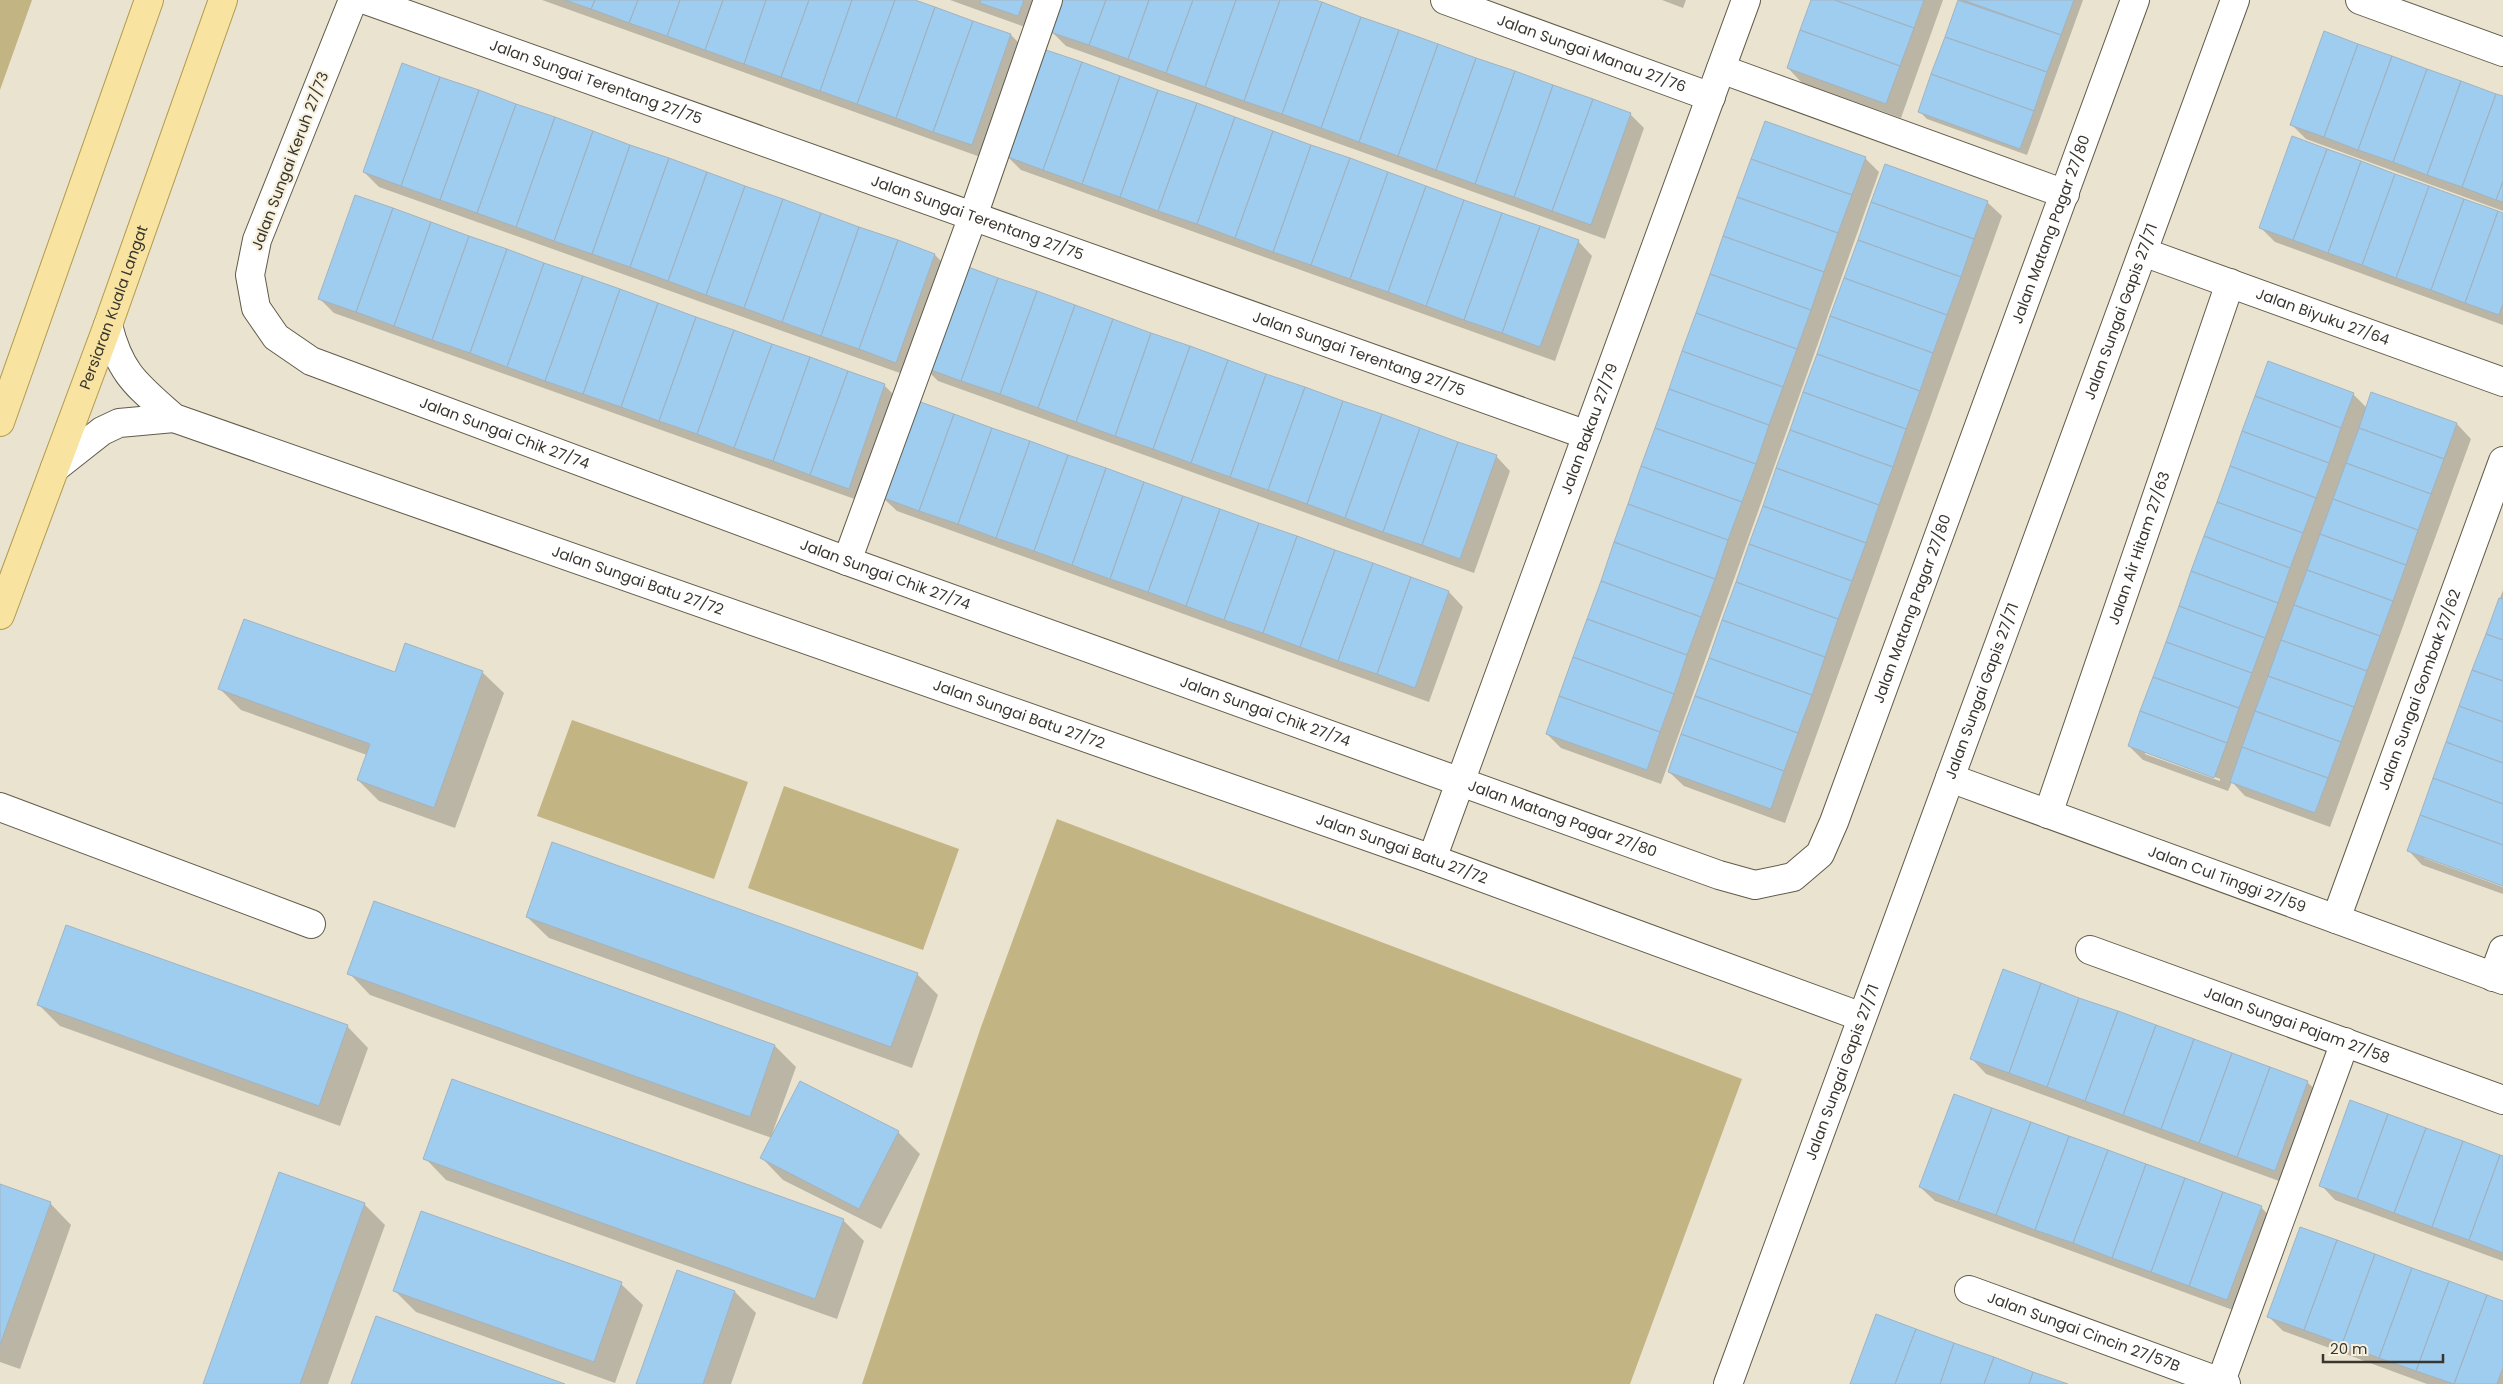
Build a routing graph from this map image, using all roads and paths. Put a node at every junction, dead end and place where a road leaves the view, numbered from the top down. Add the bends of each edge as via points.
1 (149, 0) edge
2 (223, 0) edge
3 (353, 0) edge
4 (366, 0) edge
5 (1048, 0) edge
6 (1445, 0) edge
7 (1746, 0) edge
8 (2135, 0) edge
9 (2235, 0) edge
10 (2360, 0) edge
11 (2503, 52) edge
12 (1721, 69) junction
13 (1711, 97) junction
14 (2065, 194) junction
15 (973, 216) junction
16 (2143, 252) junction
17 (2230, 283) junction
18 (108, 325) junction
19 (310, 362) joint
20 (2503, 382) edge
21 (174, 418) junction
22 (0, 422) edge
23 (1587, 435) junction
24 (2503, 461) edge
25 (55, 468) junction
26 (847, 561) junction
27 (0, 616) edge
28 (1950, 778) junction
29 (1460, 781) junction
30 (0, 807) edge
31 (2048, 814) junction
32 (1432, 859) junction
33 (2336, 919) junction
34 (311, 924) dead end
35 (2090, 950) dead end
36 (2503, 950) edge
37 (2498, 978) edge
38 (1862, 1017) junction
39 (2345, 1042) junction
40 (2503, 1100) edge
41 (1969, 1290) dead end
42 (2222, 1383) edge
43 (1728, 1384) edge

1 - 22 main road
2 - 18 main road, Persiaran Kuala Langat
3 - 19 street, Jalan Sungai Keruh 27/73 via 257,240 250,275 256,308 276,337
4 - 15 street, Jalan Sungai Terentang 27/75
5 - 15 street
6 - 13 street, Jalan Sungai Manau 27/76
7 - 12 street, Jalan Bakau 27/79
8 - 14 street, Jalan Matang Pagar 27/80
9 - 16 street, Jalan Sungai Gapis 27/71
10 - 11 street
12 - 13 street, Jalan Bakau 27/79
12 - 14 street
13 - 23 street, Jalan Bakau 27/79
14 - 29 street, Jalan Matang Pagar 27/80 via 1820,854 1793,877 1755,884 1719,875
15 - 23 street, Jalan Sungai Terentang 27/75
15 - 26 street
16 - 17 street, Jalan Biyuku 27/64
16 - 28 street, Jalan Sungai Gapis 27/71
17 - 20 street, Jalan Biyuku 27/64
17 - 31 street, Jalan Air Hitam 27/63
18 - 21 street via 121,365 133,381
18 - 25 main road, Persiaran Kuala Langat
19 - 26 street, Jalan Sungai Chik 27/74
21 - 25 street via 119,423 102,431
21 - 32 street, Jalan Sungai Batu 27/72
23 - 29 street, Jalan Bakau 27/79
24 - 33 street, Jalan Sungai Gombak 27/62
25 - 27 main road, Persiaran Kuala Langat
26 - 29 street, Jalan Sungai Chik 27/74
28 - 31 street, Jalan Cul Tinggi 27/59
28 - 38 street, Jalan Sungai Gapis 27/71
29 - 32 street, Jalan Bakau 27/79
30 - 34 street
31 - 33 street, Jalan Cul Tinggi 27/59
32 - 38 street, Jalan Sungai Batu 27/72
33 - 37 street, Jalan Cul Tinggi 27/59
35 - 39 street, Jalan Sungai Pajam 27/58
36 - 37 street
38 - 43 street, Jalan Sungai Gapis 27/71
39 - 40 street, Jalan Sungai Pajam 27/58
39 - 42 street
41 - 42 street, Jalan Sungai Cincin 27/57B

